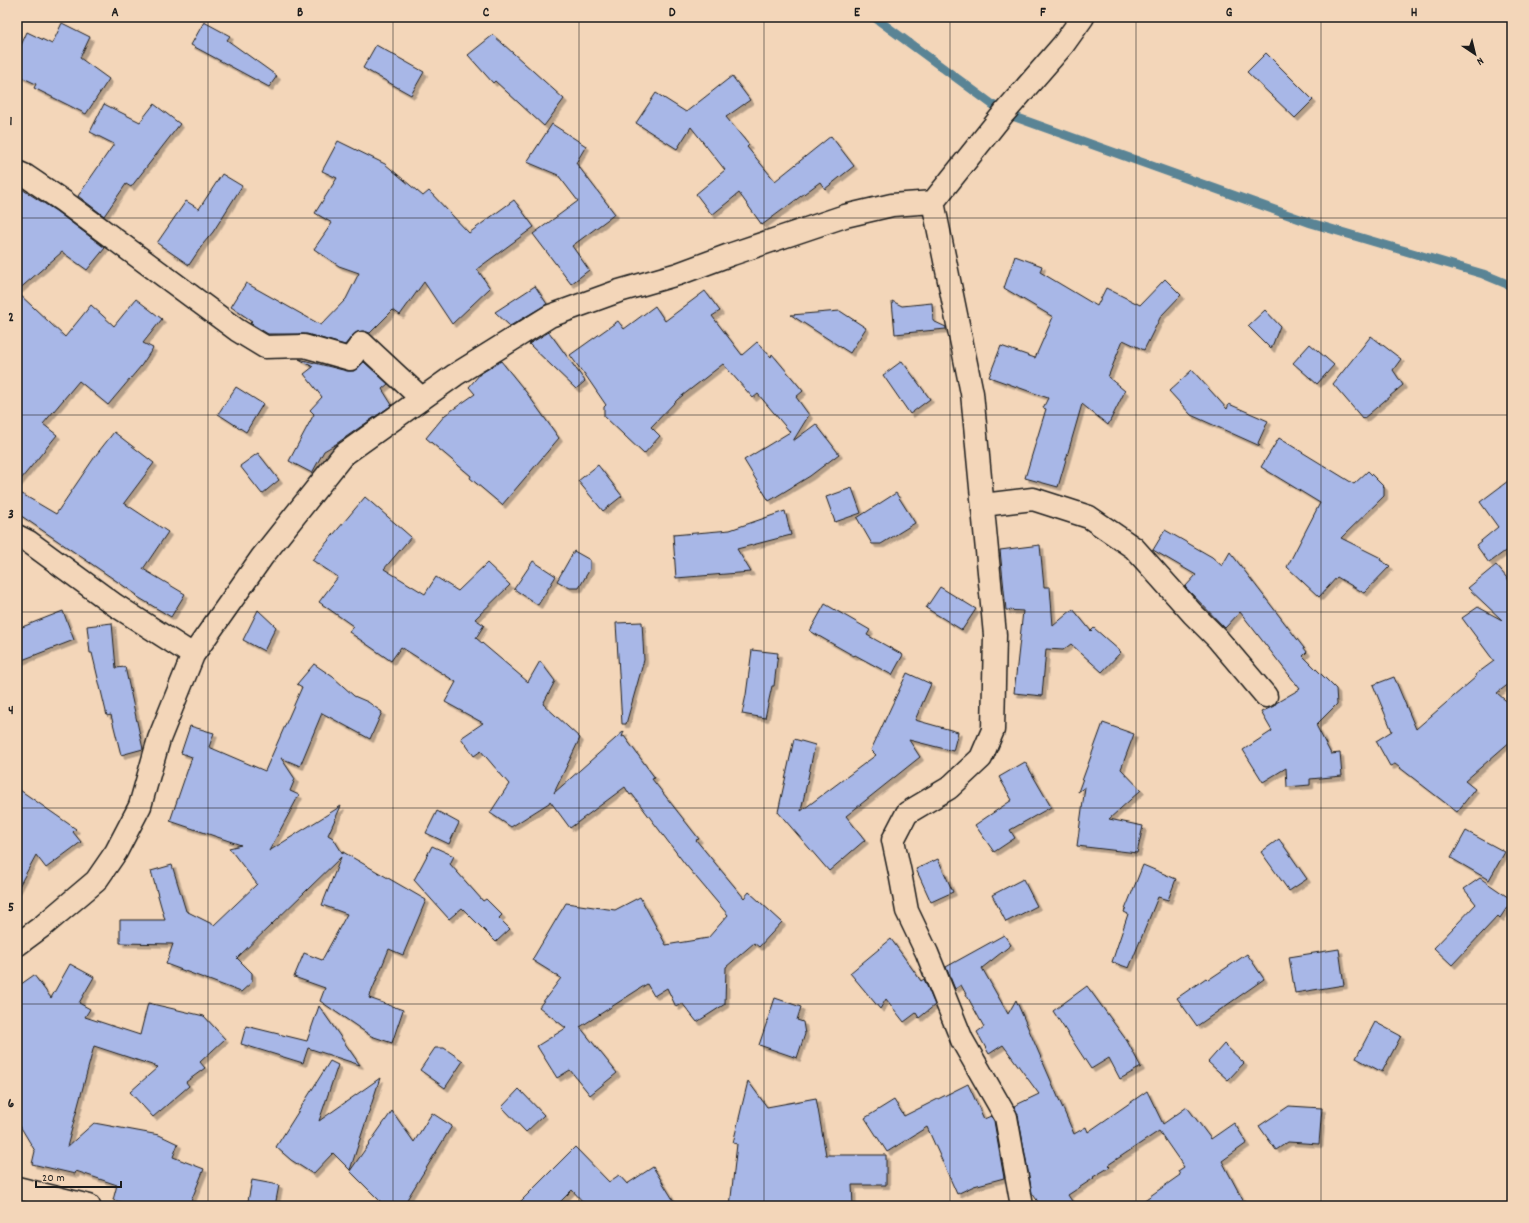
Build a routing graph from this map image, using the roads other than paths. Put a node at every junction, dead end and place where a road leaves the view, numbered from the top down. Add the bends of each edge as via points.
1 (1083, 17) edge
2 (17, 172) edge
3 (934, 202) junction
4 (421, 398) junction
5 (984, 505) junction
6 (17, 536) edge
7 (193, 655) junction
8 (1266, 696) dead end
9 (17, 945) edge
10 (17, 1188) edge
11 (48, 1200) edge
12 (89, 1206) edge
13 (1022, 1206) edge

1 - 3 street via 1063,46 1004,113
2 - 4 street via 63,201 237,330 265,347 304,346 350,359 362,343
3 - 4 street via 892,205 845,216 550,316 455,374
3 - 5 street via 972,393
4 - 7 street via 343,455 262,557
5 - 8 street via 1033,499 1089,517 1134,548
5 - 13 street via 995,635 993,730 981,758 949,788 907,813 892,840 906,911 927,953 962,1040 1006,1117
6 - 7 street via 29,542 115,605
7 - 9 street via 159,739 140,806 116,852 96,881
10 - 11 street
11 - 12 street

